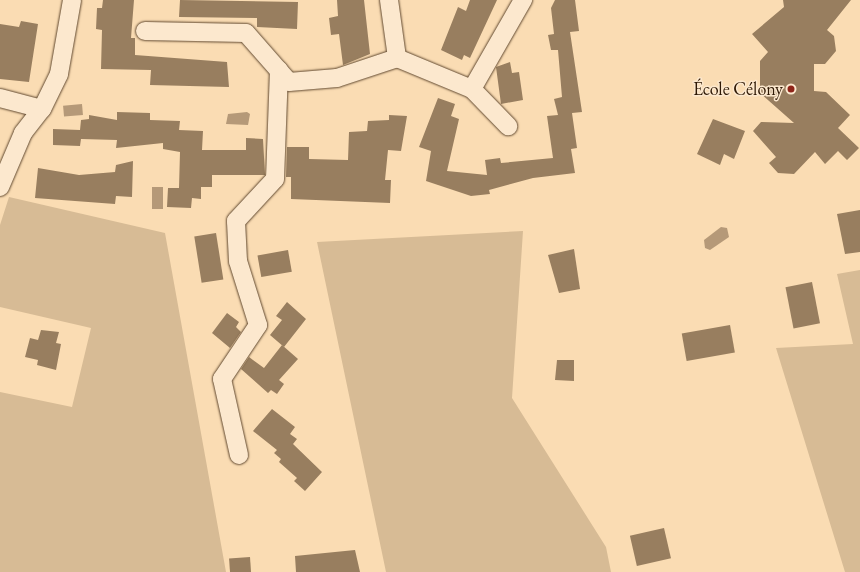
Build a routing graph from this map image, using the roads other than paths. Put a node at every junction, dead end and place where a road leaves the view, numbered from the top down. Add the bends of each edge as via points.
1 (72, 0) edge
2 (389, 0) edge
3 (523, 0) edge
4 (145, 31) dead end
5 (397, 58) junction
6 (278, 70) junction
7 (472, 89) junction
8 (0, 98) edge
9 (42, 109) junction
10 (508, 126) dead end
11 (0, 188) edge
12 (239, 455) dead end

1 - 9 street via 59,74
2 - 5 street
3 - 7 street
4 - 6 street via 246,33
5 - 6 street via 337,78 289,82
5 - 7 street
6 - 12 street via 276,179 236,221 238,261 258,325 222,379
7 - 10 street
8 - 9 street
9 - 11 street via 23,133

